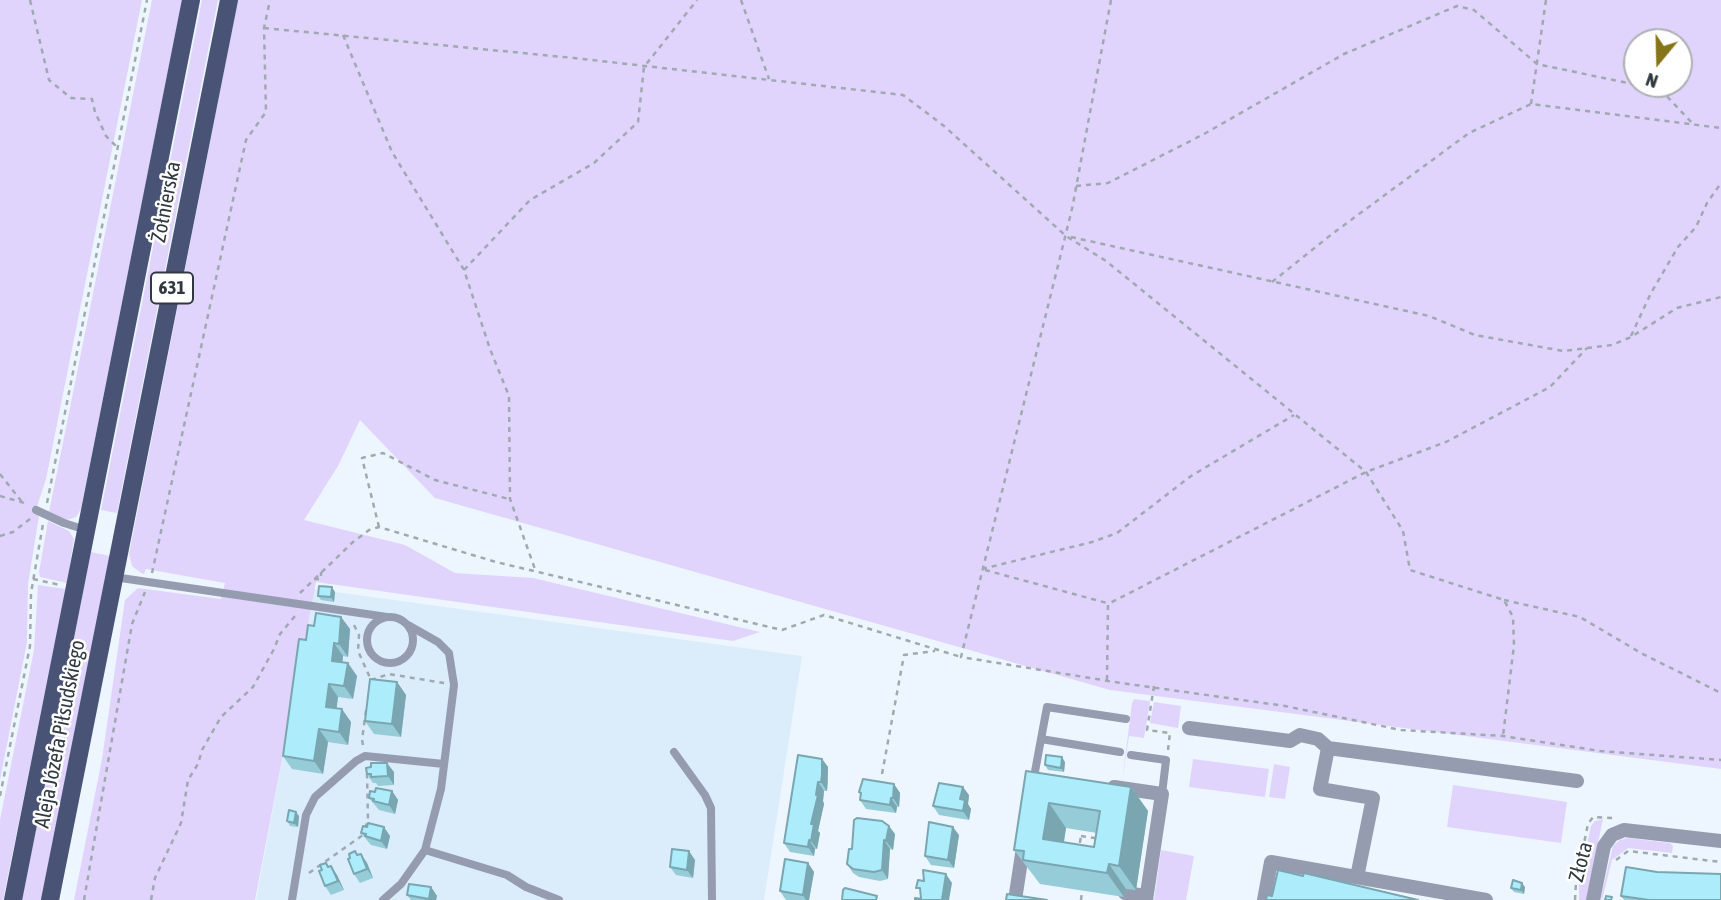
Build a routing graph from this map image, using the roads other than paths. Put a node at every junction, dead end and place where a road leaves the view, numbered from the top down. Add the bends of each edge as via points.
1 (191, 0) edge
2 (229, 0) edge
3 (36, 510) road end
4 (86, 530) junction
5 (79, 569) joint
6 (114, 577) junction
7 (387, 617) junction
8 (408, 625) junction
9 (1126, 719) dead end
10 (1189, 728) dead end
11 (1041, 739) junction
12 (1328, 748) junction
13 (674, 751) dead end
14 (1120, 752) dead end
15 (1130, 755) dead end
16 (444, 764) junction
17 (1037, 781) edge
18 (1577, 781) dead end
19 (1099, 785) edge
20 (1162, 794) junction
21 (1026, 826) edge
22 (1721, 842) edge
23 (425, 850) junction
24 (1357, 877) junction
25 (1125, 893) dead end
26 (1146, 898) edge
27 (13, 900) edge
28 (50, 900) edge
29 (292, 900) edge
30 (383, 900) edge
31 (559, 900) edge
32 (712, 900) edge
33 (1015, 900) edge
34 (1264, 900) edge
35 (1486, 900) edge
36 (1593, 900) edge

1 - 4 main road, Żołnierska / 631
2 - 6 main road, Żołnierska / 631
3 - 4 lane
4 - 5 main road, Żołnierska / 631
5 - 27 main road, Aleja Józefa Piłsudskiego / 631
6 - 7 lane
6 - 28 main road, Aleja Józefa Piłsudskiego / 631
7 - 8 lane
7 - 8 lane via 369,632 369,647 379,660 394,663 408,655 413,640
8 - 16 lane via 449,653 454,685
9 - 11 lane via 1046,707
10 - 12 street via 1290,741 1300,735 1318,739
11 - 14 lane
11 - 17 lane
12 - 18 street
12 - 24 street via 1320,789 1373,798
13 - 32 lane via 711,808
15 - 20 lane via 1166,760
16 - 23 lane
16 - 29 lane via 365,756 315,797 306,815
19 - 20 street
20 - 26 street
21 - 33 street via 1024,878
22 - 36 street, Złota via 1624,830 1612,835 1604,846
23 - 30 lane
23 - 31 lane via 507,875
24 - 34 street via 1272,862
24 - 35 street
25 - 26 street

